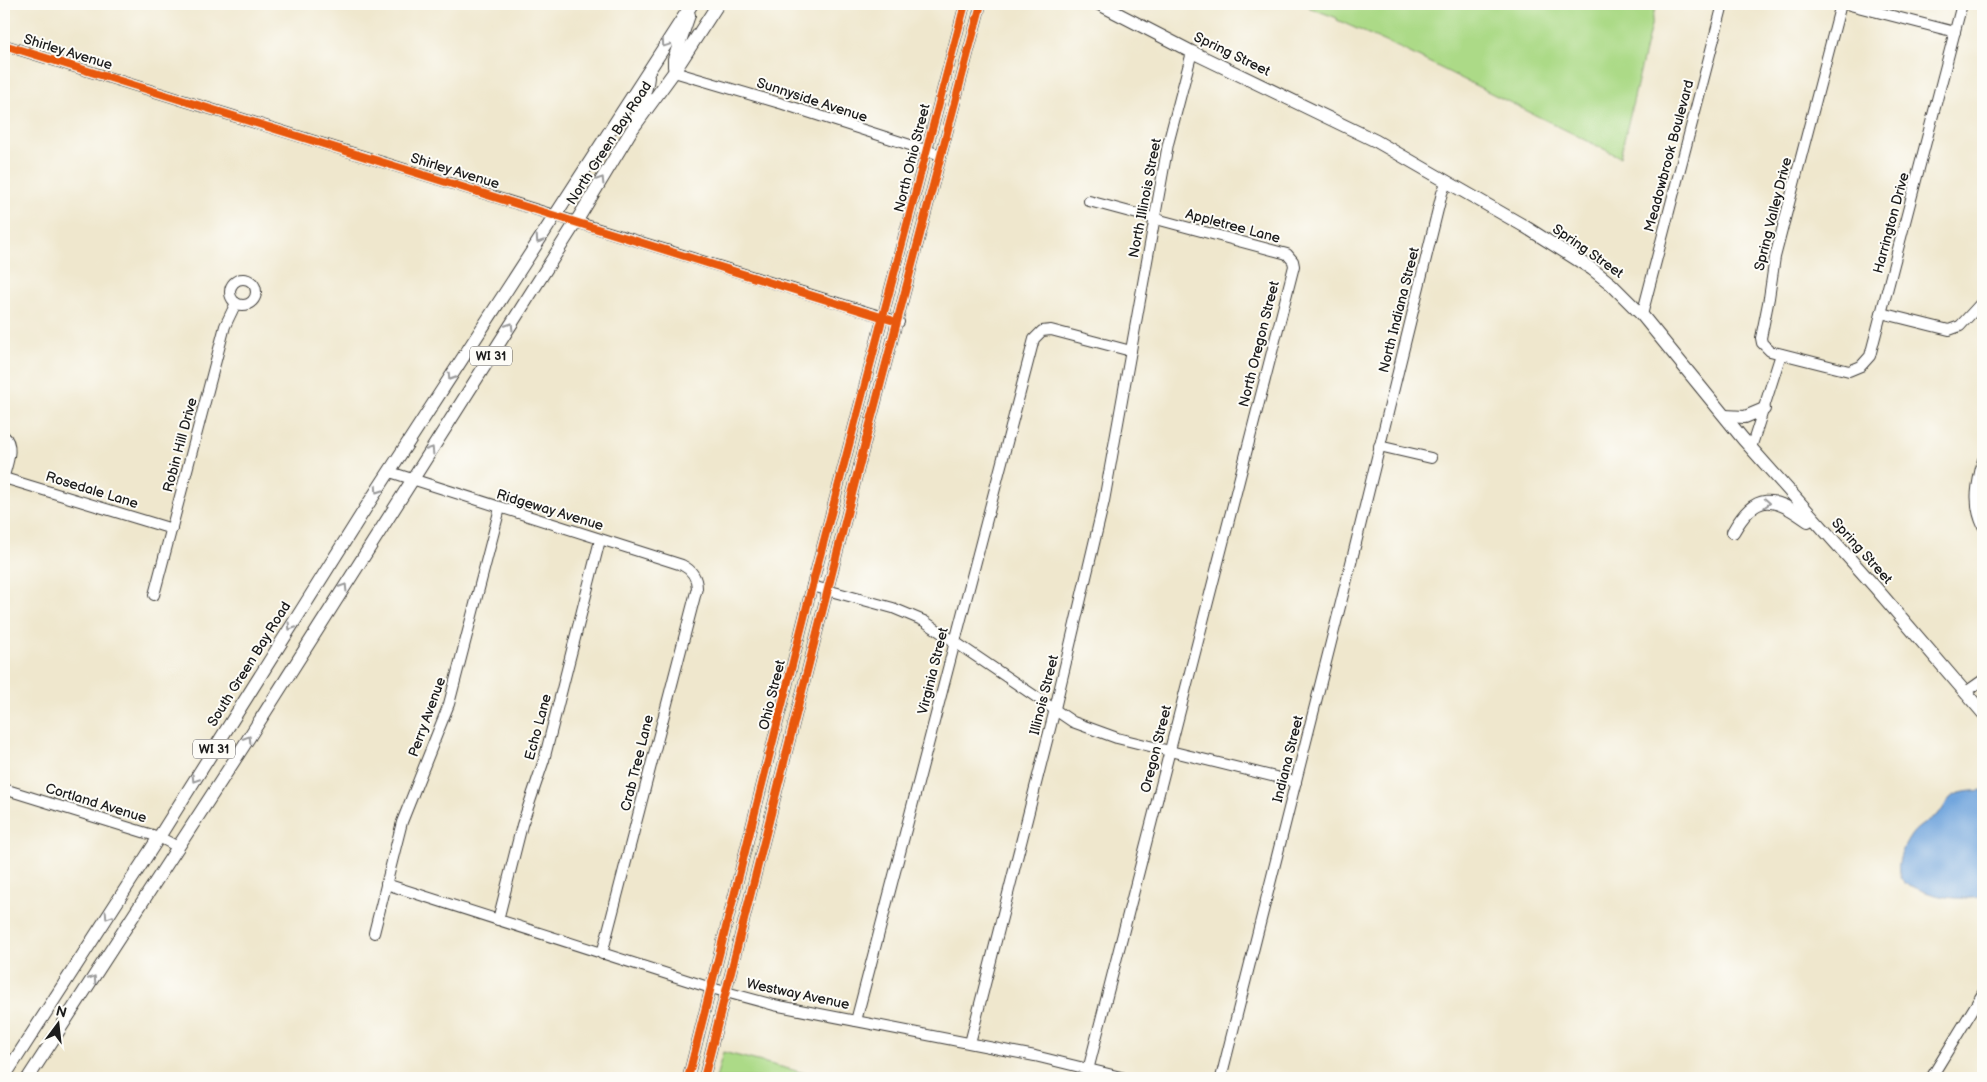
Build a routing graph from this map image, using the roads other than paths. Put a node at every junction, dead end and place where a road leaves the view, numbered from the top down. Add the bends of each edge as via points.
1 (691, 4) edge
2 (718, 4) edge
3 (964, 4) edge
4 (1100, 4) edge
5 (1723, 4) edge
6 (1841, 4) edge
7 (1846, 4) edge
8 (1962, 4) edge
9 (980, 7) edge
10 (1955, 32) junction
11 (4, 45) edge
12 (1192, 52) junction
13 (952, 54) junction
14 (967, 56) junction
15 (649, 67) junction
16 (674, 72) junction
17 (631, 131) junction
18 (926, 151) junction
19 (941, 156) junction
20 (1447, 181) junction
21 (1089, 201) dead end
22 (555, 215) junction
23 (1155, 220) junction
24 (576, 222) junction
25 (1293, 269) joint
26 (236, 303) dead end
27 (1982, 307) edge
28 (1881, 313) junction
29 (1642, 315) junction
30 (884, 318) junction
31 (898, 322) junction
32 (1131, 351) junction
33 (1782, 354) junction
34 (1764, 409) junction
35 (1725, 416) junction
36 (858, 417) junction
37 (424, 419) joint
38 (871, 421) junction
39 (1252, 427) joint
40 (4, 436) edge
41 (1379, 446) junction
42 (1751, 448) junction
43 (1431, 458) dead end
44 (1983, 460) edge
45 (390, 472) junction
46 (4, 477) edge
47 (412, 480) junction
48 (835, 502) junction
49 (850, 506) junction
50 (500, 508) junction
51 (1983, 526) edge
52 (172, 529) junction
53 (1733, 532) dead end
54 (1827, 535) junction
55 (600, 540) junction
56 (696, 580) joint
57 (812, 586) junction
58 (828, 590) junction
59 (154, 595) dead end
60 (955, 642) junction
61 (1983, 680) edge
62 (1966, 692) junction
63 (1054, 709) junction
64 (1983, 713) edge
65 (778, 721) junction
66 (794, 725) junction
67 (1170, 750) junction
68 (1296, 782) junction
69 (4, 789) edge
70 (159, 836) junction
71 (748, 841) junction
72 (763, 845) junction
73 (178, 847) junction
74 (386, 884) junction
75 (498, 920) junction
76 (374, 933) dead end
77 (602, 954) junction
78 (711, 988) junction
79 (725, 992) junction
80 (1983, 993) edge
81 (856, 1021) junction
82 (970, 1043) junction
83 (1087, 1074) edge
84 (4, 1078) edge
85 (28, 1078) edge
86 (688, 1078) edge
87 (704, 1078) edge
88 (1125, 1078) edge
89 (1221, 1078) edge
90 (1931, 1078) edge

1 -> 15 main road, North Green Bay Road / WI 31
1 - 16 main road via 674,59
2 - 16 main road, North Green Bay Road / WI 31
3 - 9 street
3 - 13 street, North Ohio Street
4 - 12 main road, Spring Street
5 - 29 street, Meadowbrook Boulevard
6 - 33 street, Spring Valley Drive via 1775,257 1761,332 1762,344
7 - 10 street
8 - 10 street, Harrington Drive
9 - 14 street, North Ohio Street
10 - 28 street, Harrington Drive
11 - 22 street, Shirley Avenue
12 - 20 main road, Spring Street via 1376,140
12 - 23 street, North Illinois Street via 1168,144
13 - 14 street
13 - 18 street, North Ohio Street
14 - 19 street, North Ohio Street
15 - 17 main road via 648,85
15 - 22 main road, North Green Bay Road / WI 31
16 - 17 main road, North Green Bay Road / WI 31
16 - 18 street, Sunnyside Avenue
24 -> 17 main road, North Green Bay Road / WI 31
18 - 19 street, Sunnyside Avenue
18 - 30 street, North Ohio Street
19 - 31 street, North Ohio Street
20 - 29 main road, Spring Street via 1592,269
20 - 41 street, North Indiana Street
21 - 23 street
22 - 24 street, Shirley Avenue
22 -> 37 main road, North Green Bay Road / WI 31
23 - 25 street, Appletree Lane via 1287,254 1293,261
23 - 32 street, North Illinois Street
24 - 30 street, Shirley Avenue
47 -> 24 main road, North Green Bay Road / WI 31
25 - 39 street, North Oregon Street
26 - 52 street, Robin Hill Drive via 225,326
27 - 28 street via 1960,326 1950,330
28 - 33 street, Harrington Drive via 1870,356 1856,369 1843,370
29 - 35 main road, Spring Street
30 - 31 street, Shirley Avenue
30 - 36 street, Ohio Street
31 - 38 street, Ohio Street
32 - 60 street, Virginia Street via 1051,330 1041,332 1034,339
32 - 63 street, Illinois Street via 1104,502
33 - 34 street
34 - 35 main road via 1745,417
34 - 42 street
35 - 42 main road, Spring Street
36 - 38 street
36 - 48 street, Ohio Street
37 - 45 main road, South Green Bay Road / WI 31
38 - 49 street, Ohio Street
39 - 67 street, Oregon Street
40 - 46 street via 8,439 10,451
41 - 43 street
41 - 68 street, Indiana Street
42 - 54 main road, Spring Street
44 - 51 street via 1976,491
45 - 47 street, Ridgeway Avenue
45 -> 70 main road, South Green Bay Road / WI 31
46 - 52 street, Rosedale Lane
47 - 50 street, Ridgeway Avenue
73 -> 47 main road, WI 31
48 - 49 street
48 - 57 street, Ohio Street
49 - 58 street, Ohio Street
50 - 55 street, Ridgeway Avenue
50 - 74 street, Perry Avenue via 449,704 402,822
52 - 59 street, Robin Hill Drive
53 -> 54 main road via 1752,506 1766,501 1785,506
54 - 62 main road, Spring Street
55 - 56 street, Ridgeway Avenue via 682,565 692,572
55 - 75 street, Echo Lane via 544,760 522,825
56 - 77 street, Crab Tree Lane via 697,588
57 - 58 street
57 - 65 street, Ohio Street
58 - 60 street via 909,614
58 - 66 street, Ohio Street
60 - 63 street
60 - 81 street, Virginia Street
61 - 62 street
62 - 64 main road, Spring Street
63 - 67 street via 1073,722 1100,733
63 - 82 street, Illinois Street
65 - 66 street
65 - 71 street, Ohio Street
66 - 72 street, Ohio Street
67 - 68 street
67 - 83 street, Oregon Street
68 - 89 street, Indiana Street
69 - 70 street, Cortland Avenue
70 - 73 street, Cortland Avenue
70 -> 84 main road, South Green Bay Road / WI 31
71 - 72 street
71 - 78 street, Ohio Street
72 - 79 street, Ohio Street
85 -> 73 main road, WI 31
74 - 75 street, Westway Avenue
74 - 76 street, Perry Avenue
75 - 77 street, Westway Avenue
77 - 78 street, Westway Avenue
78 - 79 street, Westway Avenue
78 - 86 street, Ohio Street
79 - 81 street, Westway Avenue
79 - 87 street, Ohio Street
80 - 90 street
81 - 82 street, Westway Avenue
82 - 83 street, Westway Avenue via 1035,1056
83 - 88 street, Westway Avenue

